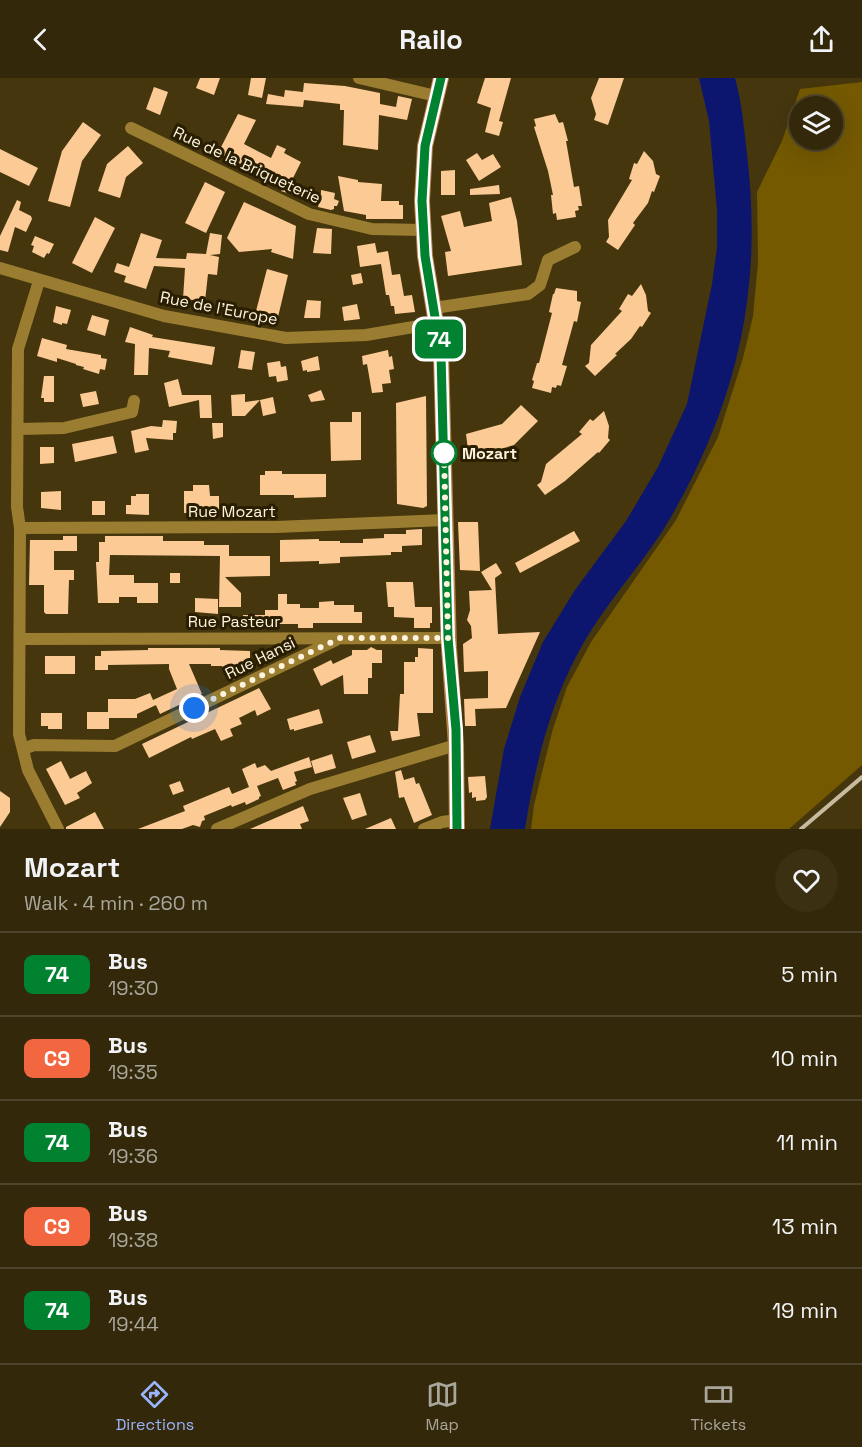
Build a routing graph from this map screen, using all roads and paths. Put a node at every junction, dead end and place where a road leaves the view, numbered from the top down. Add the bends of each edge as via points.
1 (359, 78) edge
2 (441, 78) edge
3 (436, 96) junction
4 (131, 128) dead end
5 (423, 230) junction
6 (575, 248) dead end
7 (0, 268) edge
8 (39, 280) junction
9 (435, 316) junction
10 (134, 401) dead end
11 (19, 429) junction
12 (445, 520) junction
13 (20, 528) junction
14 (340, 638) junction
15 (448, 638) junction
16 (20, 639) junction
17 (456, 745) junction
18 (23, 749) junction
19 (457, 825) edge
20 (58, 829) edge
21 (217, 829) edge
22 (424, 829) edge

1 - 3 street
2 - 3 main road
3 - 5 main road via 423,171
4 - 5 street, Rue de la Briqueterie via 309,214 372,229
5 - 9 main road
6 - 9 street, Rue de l'Europe via 548,260 540,285 528,294
7 - 8 street, Rue de l'Europe
8 - 9 street, Rue de l'Europe via 164,316 286,338 366,335
8 - 11 street via 18,349
9 - 12 main road via 441,354
10 - 11 street via 132,412 64,428
11 - 13 street
12 - 13 street, Rue Mozart via 276,527
12 - 15 main road
13 - 16 street
14 - 15 street, Rue Pasteur
14 - 16 street, Rue Pasteur
14 - 18 street, Rue Hansi via 115,746 34,745
15 - 17 main road
16 - 18 street
17 - 19 main road
17 - 21 street via 310,789
18 - 20 street via 28,770
19 - 22 street via 442,822

